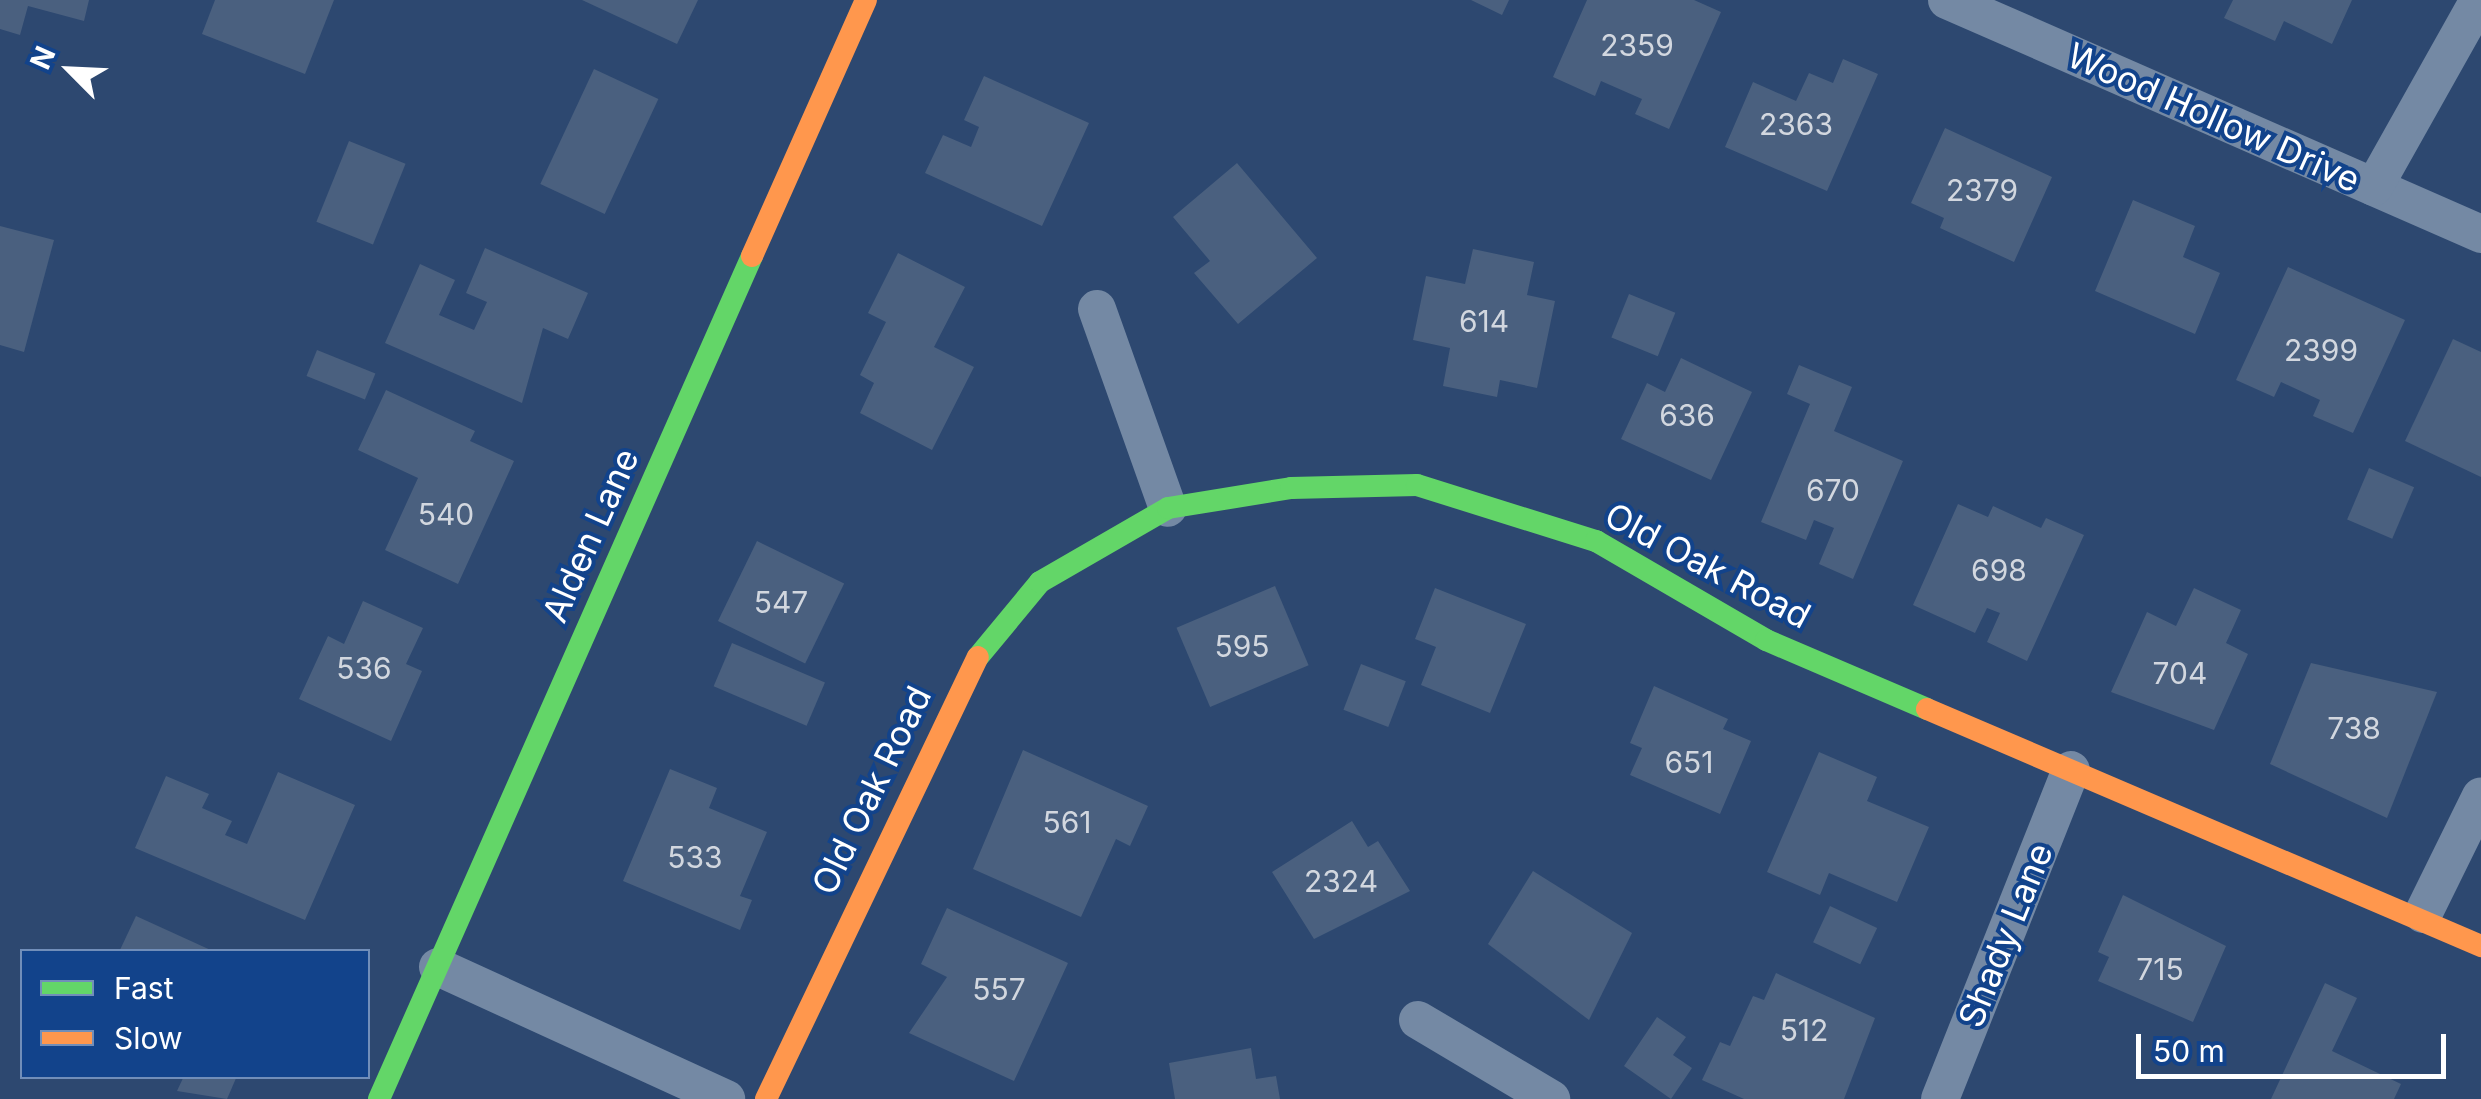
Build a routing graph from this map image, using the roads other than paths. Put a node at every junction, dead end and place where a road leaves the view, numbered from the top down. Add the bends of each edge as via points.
1 (866, 0) edge
2 (1946, 0) edge
3 (2480, 0) edge
4 (2374, 187) junction
5 (2481, 234) edge
6 (1097, 309) dead end
7 (1168, 508) junction
8 (2071, 770) junction
9 (2481, 796) edge
10 (2423, 914) junction
11 (2481, 946) edge
12 (438, 966) junction
13 (1418, 1020) dead end
14 (379, 1099) edge
15 (726, 1099) edge
16 (766, 1099) edge
17 (1550, 1099) edge
18 (1940, 1099) edge

1 - 12 street, Alden Lane
2 - 4 street, Wood Hollow Drive
3 - 4 street
4 - 5 street, Wood Hollow Drive
6 - 7 street
7 - 8 street, Old Oak Road via 1290,488 1417,485 1596,541 1766,640
7 - 16 street, Old Oak Road via 1040,582 972,664
8 - 10 street, Old Oak Road
8 - 18 street, Shady Lane
9 - 10 street
10 - 11 street, Old Oak Road
12 - 14 street, Alden Lane
12 - 15 street
13 - 17 street

